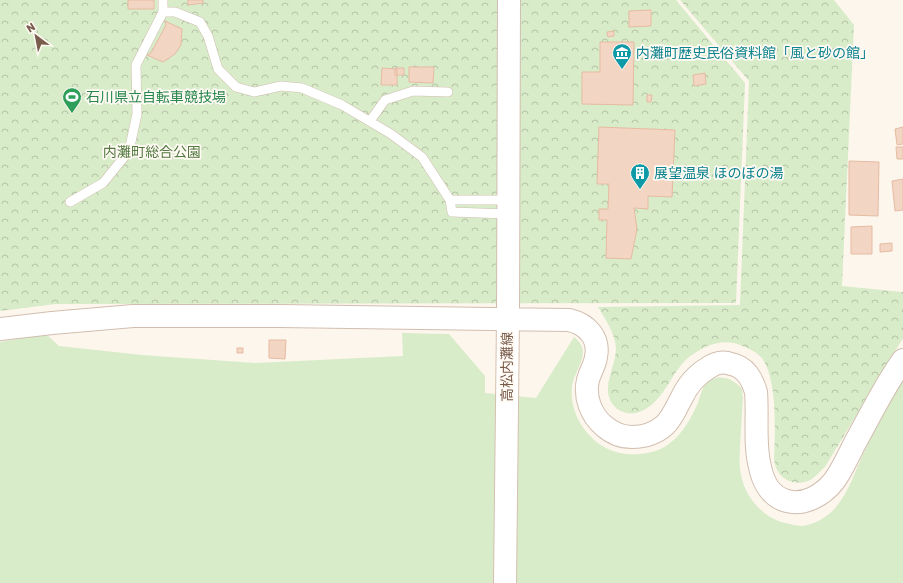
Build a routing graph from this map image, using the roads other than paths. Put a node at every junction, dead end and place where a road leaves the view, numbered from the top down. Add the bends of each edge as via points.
1 (163, 0) edge
2 (509, 0) edge
3 (163, 12) junction
4 (448, 92) dead end
5 (370, 121) junction
6 (450, 200) junction
7 (70, 202) dead end
8 (508, 207) junction
9 (508, 318) junction
10 (0, 329) edge
11 (903, 360) edge
12 (505, 583) edge

1 - 3 lane
2 - 8 street, 高松内灘線
3 - 5 lane via 175,12 200,22 208,36 218,69 236,87 254,92 281,86 302,88 342,105
3 - 7 lane via 136,65 136,114 129,151 103,183
4 - 5 lane via 414,91 384,100
5 - 6 lane via 422,156
6 - 8 lane
6 - 8 lane via 452,212
8 - 9 street, 高松内灘線
9 - 10 street via 133,316
9 - 11 street via 570,320 585,326 594,338 597,352 588,381 590,408 599,422 626,437 643,436 665,425 692,381 710,366 727,363 745,370 756,392 758,456 763,478 774,495 790,502 808,501 834,481
9 - 12 street, 高松内灘線

